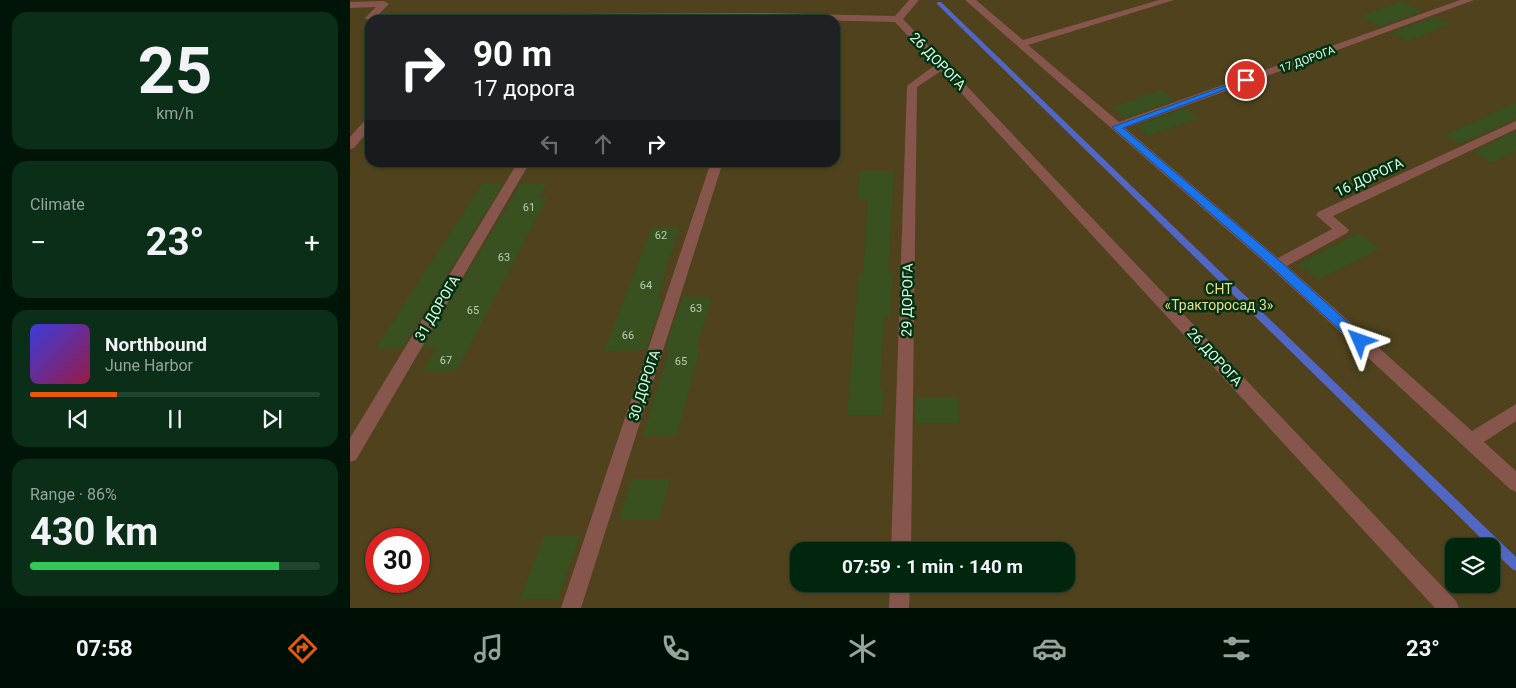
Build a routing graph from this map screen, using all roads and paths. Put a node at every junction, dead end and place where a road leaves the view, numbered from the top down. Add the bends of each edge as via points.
1 (914, 0) edge
2 (970, 0) edge
3 (1169, 0) edge
4 (1469, 0) edge
5 (350, 5) edge
6 (373, 15) edge
7 (840, 19) edge
8 (898, 19) junction
9 (1021, 44) junction
10 (943, 65) junction
11 (1516, 125) edge
12 (1116, 127) junction
13 (365, 128) edge
14 (350, 145) edge
15 (521, 167) edge
16 (715, 167) edge
17 (1277, 265) junction
18 (1516, 412) edge
19 (1470, 442) junction
20 (350, 454) edge
21 (1516, 483) edge
22 (901, 542) edge
23 (900, 592) edge
24 (571, 608) edge
25 (899, 608) edge
26 (1449, 608) edge

1 - 8 street
2 - 9 street
3 - 9 street
4 - 12 street, 17 ДОРОГА
5 - 6 street via 384,4
7 - 8 street
8 - 10 street, 26 ДОРОГА
9 - 12 street
10 - 22 street, 29 ДОРОГА via 912,86
10 - 26 street, 26 ДОРОГА
11 - 17 street, 16 ДОРОГА via 1323,215 1342,230
12 - 17 street
13 - 14 street
15 - 20 street, 31 ДОРОГА
16 - 24 street, 30 ДОРОГА
17 - 19 street
18 - 19 street
19 - 21 street
23 - 25 street

